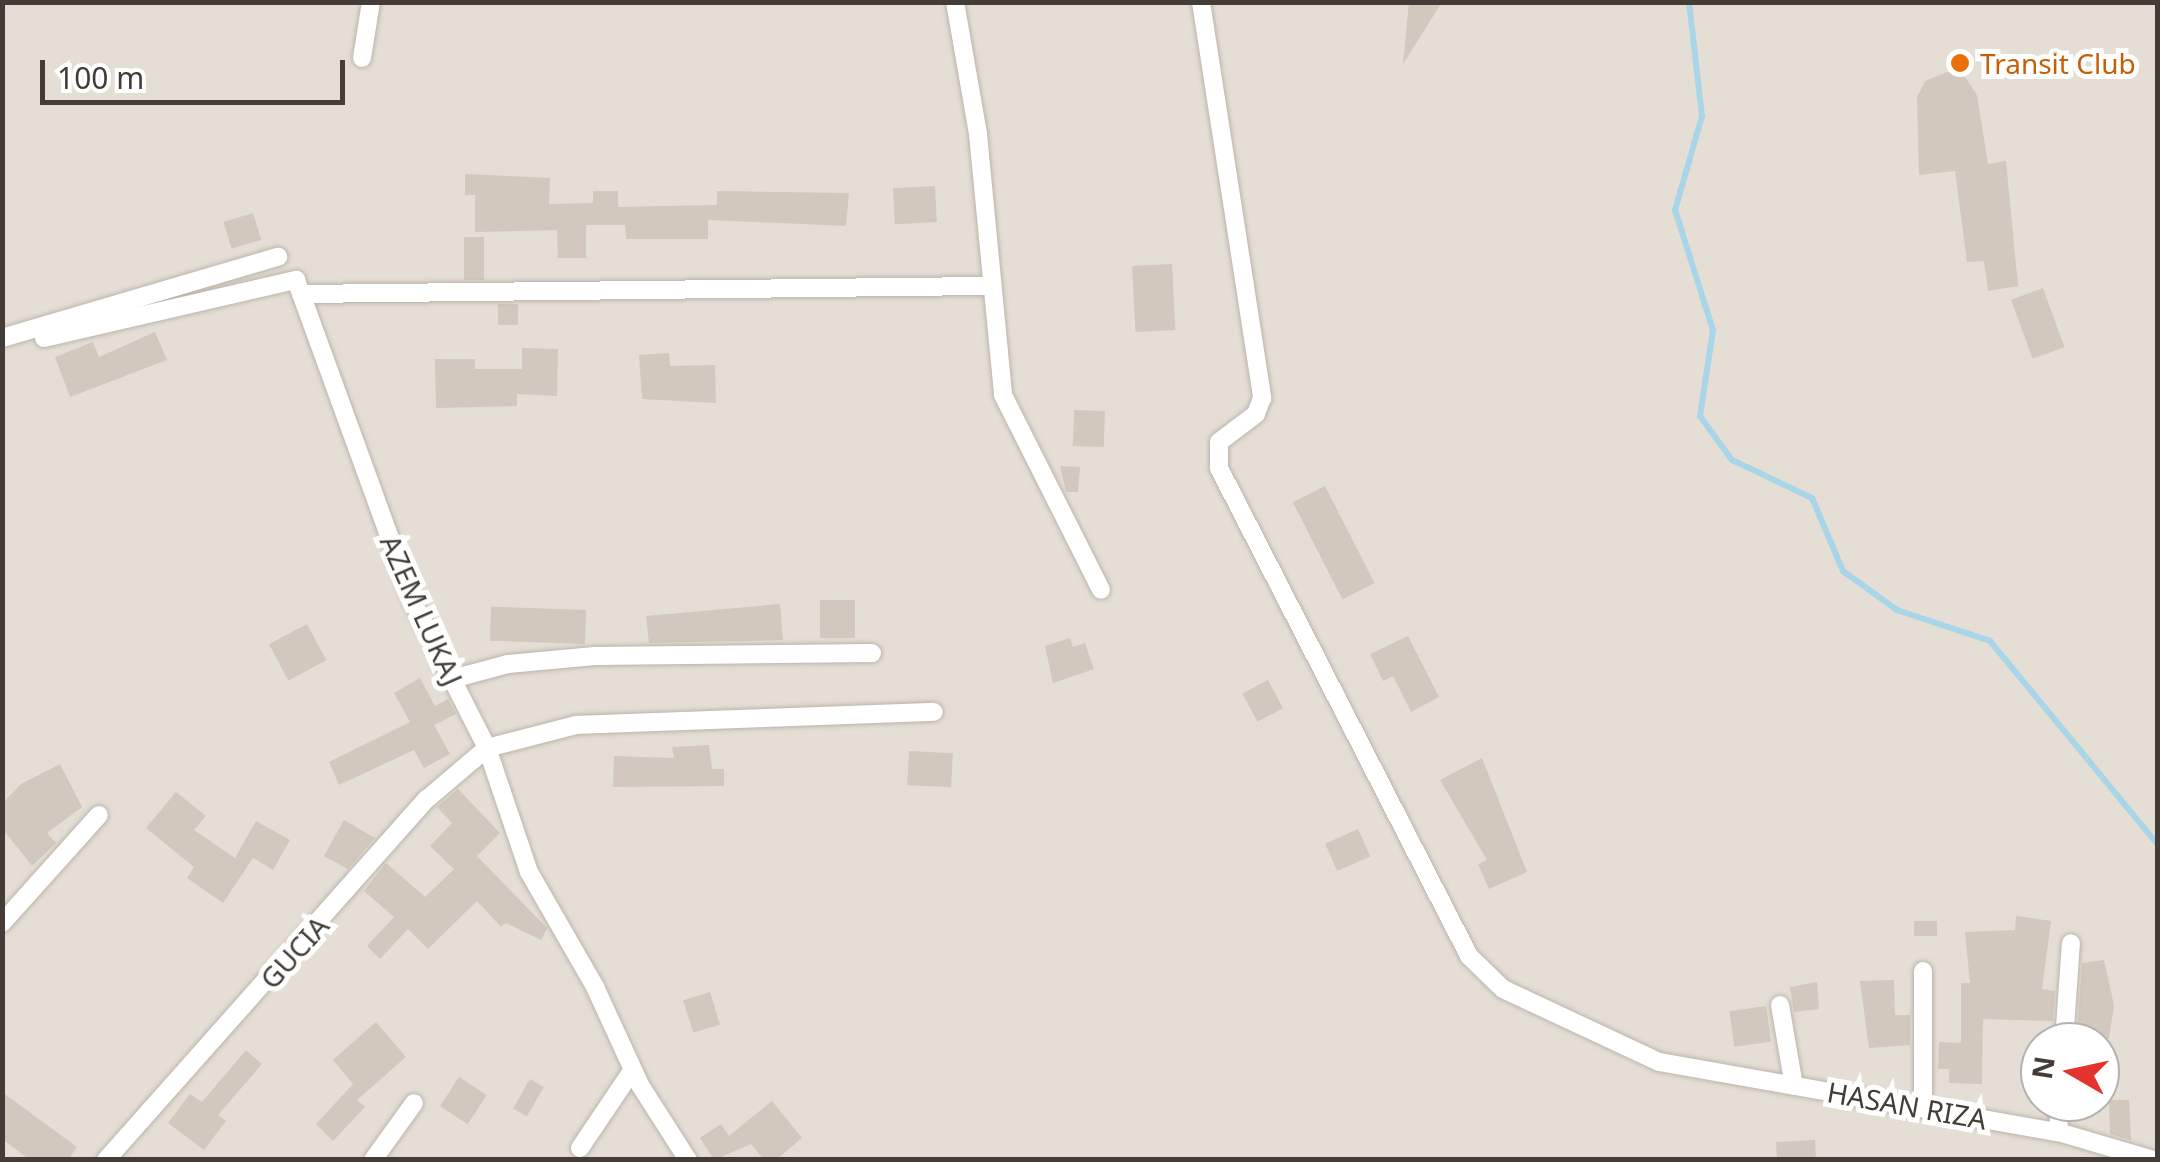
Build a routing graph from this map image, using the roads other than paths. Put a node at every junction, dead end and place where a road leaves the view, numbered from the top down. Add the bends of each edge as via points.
1 (372, 2) edge
2 (955, 2) edge
3 (1201, 2) edge
4 (362, 58) dead end
5 (278, 257) dead end
6 (989, 286) junction
7 (301, 294) junction
8 (2, 338) edge
9 (44, 338) dead end
10 (1101, 590) dead end
11 (872, 654) dead end
12 (452, 678) junction
13 (934, 712) dead end
14 (486, 748) junction
15 (100, 815) dead end
16 (2, 922) edge
17 (2071, 943) dead end
18 (1923, 971) dead end
19 (1780, 1004) dead end
20 (2065, 1022) edge
21 (632, 1071) junction
22 (1794, 1086) junction
23 (414, 1103) dead end
24 (1923, 1108) junction
25 (2059, 1122) edge
26 (2058, 1132) junction
27 (580, 1148) dead end
28 (106, 1160) edge
29 (373, 1160) edge
30 (688, 1160) edge
31 (2154, 1160) edge

1 - 4 street
2 - 6 street via 978,134
3 - 22 street, HASAN RIZA via 1262,398 1256,414 1219,442 1219,468 1469,956 1502,989 1659,1062
5 - 8 street
6 - 7 street
6 - 10 street via 995,357 1015,428
7 - 9 street via 291,277
7 - 12 street, AZEM LUKAJ via 402,574
11 - 12 street via 595,656 508,664
12 - 14 street, AZEM LUKAJ
13 - 14 street via 576,725
14 - 21 street, AZEM LUKAJ via 528,872 595,987
14 - 28 street, GUCIA via 427,800
15 - 16 street
17 - 20 street
18 - 24 street
19 - 22 street
21 - 27 street
21 - 30 street, AZEM LUKAJ
22 - 24 street, HASAN RIZA
23 - 29 street
24 - 26 street, HASAN RIZA
25 - 26 street
26 - 31 street, HASAN RIZA

